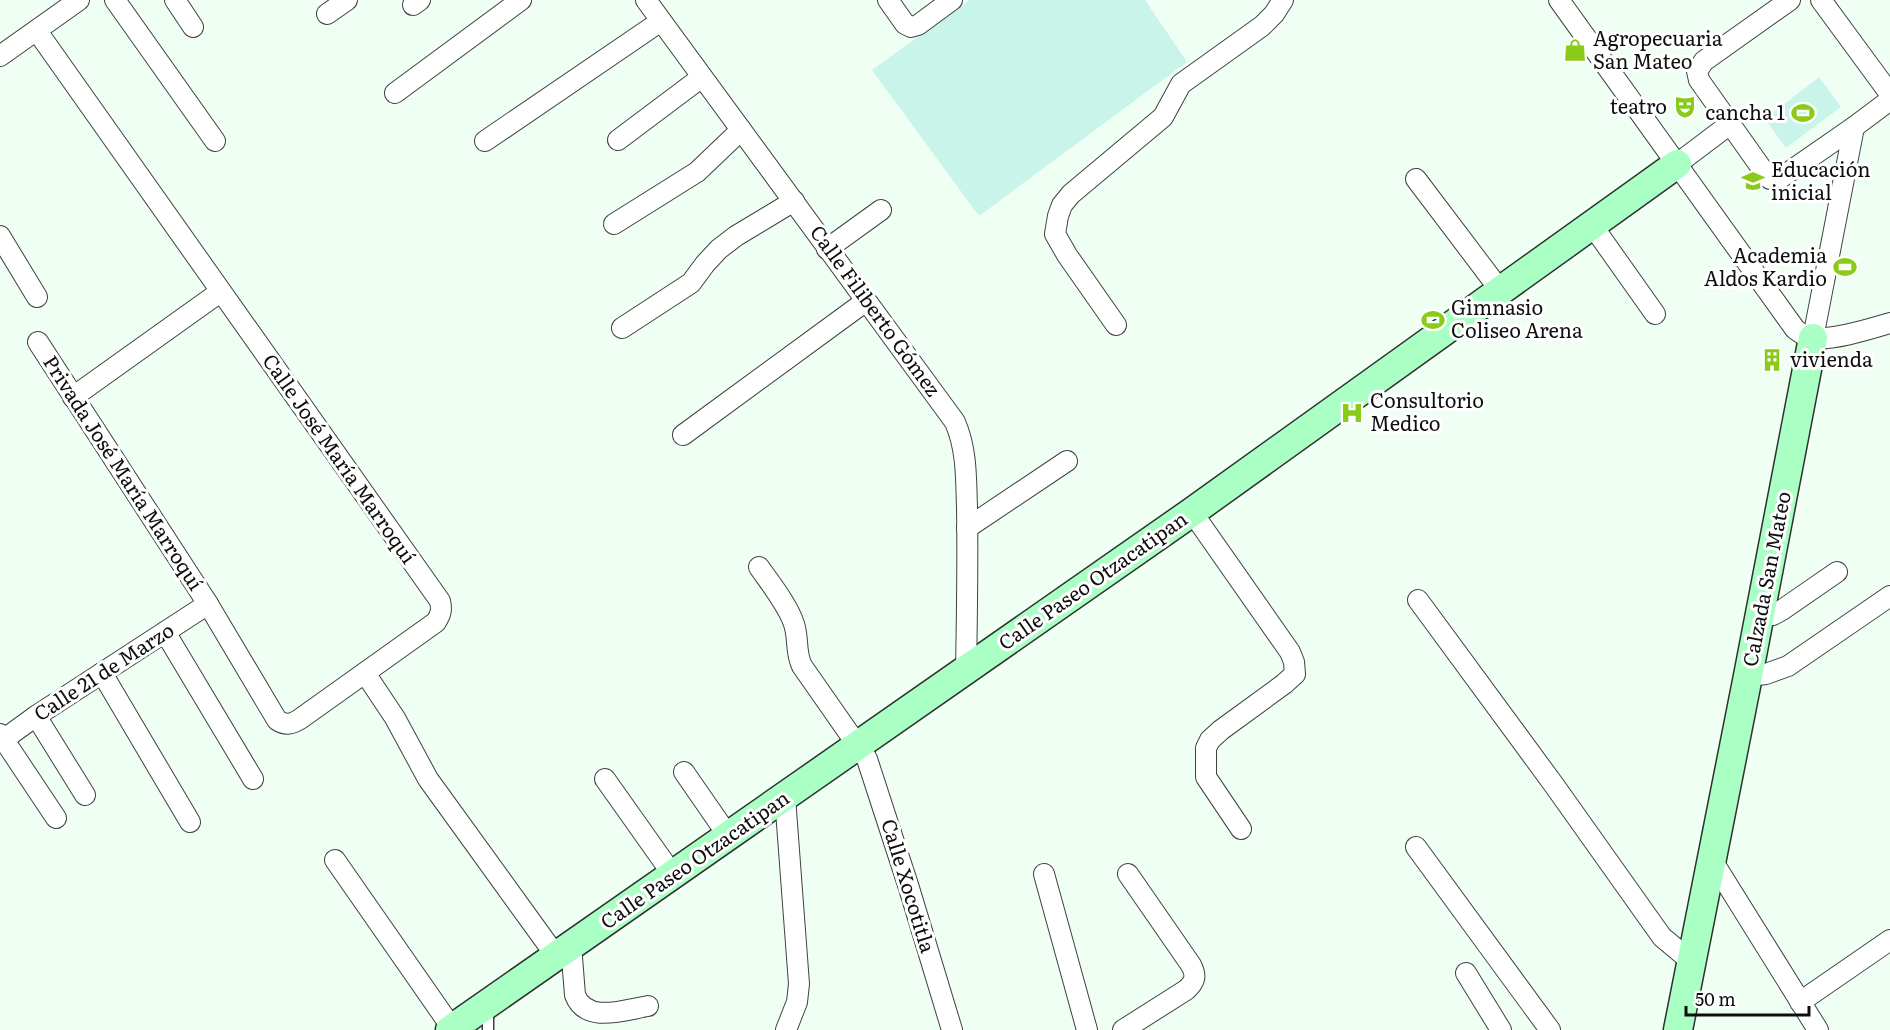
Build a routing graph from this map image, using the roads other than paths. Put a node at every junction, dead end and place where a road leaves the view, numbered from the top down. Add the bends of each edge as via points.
1 (79, 0) edge
2 (115, 0) edge
3 (175, 0) edge
4 (347, 0) edge
5 (521, 0) edge
6 (646, 0) edge
7 (888, 0) edge
8 (952, 0) edge
9 (1283, 0) edge
10 (1559, 0) edge
11 (1790, 0) edge
12 (1821, 0) edge
13 (327, 14) dead end
14 (661, 21) junction
15 (193, 27) dead end
16 (37, 31) junction
17 (0, 56) edge
18 (702, 77) junction
19 (395, 93) dead end
20 (1890, 94) edge
21 (1890, 100) edge
22 (1730, 124) junction
23 (1854, 127) junction
24 (741, 130) junction
25 (618, 140) dead end
26 (215, 141) dead end
27 (485, 141) dead end
28 (1677, 164) junction
29 (1416, 179) dead end
30 (794, 201) junction
31 (881, 210) dead end
32 (614, 224) dead end
33 (1592, 225) junction
34 (0, 236) edge
35 (827, 249) junction
36 (1500, 291) junction
37 (220, 292) junction
38 (37, 297) dead end
39 (866, 301) junction
40 (1655, 314) dead end
41 (1890, 323) edge
42 (1116, 325) dead end
43 (622, 328) dead end
44 (1813, 338) junction
45 (38, 342) dead end
46 (73, 397) junction
47 (683, 435) dead end
48 (1067, 460) dead end
49 (1191, 512) junction
50 (967, 528) junction
51 (759, 567) dead end
52 (1837, 572) dead end
53 (1890, 596) edge
54 (1418, 600) dead end
55 (208, 604) junction
56 (1760, 616) junction
57 (165, 632) junction
58 (966, 670) junction
59 (102, 673) junction
60 (365, 673) junction
61 (1749, 676) junction
62 (36, 717) junction
63 (1, 738) edge
64 (858, 745) junction
65 (684, 772) dead end
66 (254, 779) dead end
67 (605, 779) dead end
68 (85, 795) dead end
69 (785, 797) junction
70 (56, 818) dead end
71 (190, 822) dead end
72 (1241, 829) dead end
73 (729, 837) junction
74 (1416, 847) dead end
75 (335, 860) dead end
76 (1712, 860) junction
77 (1044, 874) dead end
78 (1128, 874) dead end
79 (673, 875) junction
80 (1890, 940) edge
81 (564, 951) junction
82 (1692, 963) junction
83 (1466, 973) dead end
84 (1800, 1002) junction
85 (648, 1006) dead end
86 (488, 1017) edge
87 (451, 1029) edge
88 (786, 1030) edge
89 (952, 1030) edge
90 (1087, 1030) edge
91 (1122, 1030) edge
92 (1501, 1030) edge
93 (1550, 1030) edge
94 (1678, 1030) edge
95 (1818, 1030) edge

1 - 16 street
2 - 26 street
3 - 15 street
4 - 13 street
5 - 19 street
6 - 14 street, Calle Filiberto Gómez
7 - 8 street via 911,27
9 - 42 street via 1262,26 1181,84 1163,117 1062,205 1055,234
10 - 28 street
11 - 22 street via 1704,61 1697,71 1699,80
12 - 20 street
14 - 18 street, Calle Filiberto Gómez
14 - 27 street
16 - 17 street
16 - 37 street, Calle José María Marroquí
18 - 24 street, Calle Filiberto Gómez
18 - 25 street
21 - 23 street
22 - 23 street via 1767,176 1775,180
22 - 28 street, Calle Paseo Otzacatipan
23 - 44 street, Calzada San Mateo
24 - 30 street, Calle Filiberto Gómez
24 - 32 street via 697,172
28 - 33 main road, Calle Paseo Otzacatipan
28 - 44 street via 1795,329
29 - 36 street
30 - 35 street, Calle Filiberto Gómez
30 - 43 street via 736,236 719,249 691,283
31 - 35 street
33 - 36 main road, Calle Paseo Otzacatipan
33 - 40 street
34 - 38 street
35 - 39 street, Calle Filiberto Gómez
36 - 49 main road, Calle Paseo Otzacatipan
37 - 46 street
37 - 60 street, Calle José María Marroquí via 440,601 441,615 436,622
39 - 47 street
39 - 50 street, Calle Filiberto Gómez via 962,437
41 - 44 street
44 - 56 main road, Calzada San Mateo
45 - 46 street, Privada José María Marroquí
46 - 55 street, Privada José María Marroquí
48 - 50 street
49 - 58 main road, Calle Paseo Otzacatipan
49 - 72 street via 1294,662 1295,674 1221,730 1206,748 1206,777
50 - 58 street, Calle Filiberto Gómez
51 - 64 street, Calle Xocotitla via 792,617 802,666
52 - 56 street via 1782,610
53 - 61 street via 1788,666
54 - 82 street via 1662,937
55 - 57 street, Calle 21 de Marzo
55 - 60 street, Calle José María Marroquí via 282,723 300,719
56 - 61 main road, Calzada San Mateo
57 - 59 street, Calle 21 de Marzo
57 - 66 street
58 - 64 main road, Calle Paseo Otzacatipan
59 - 62 street, Calle 21 de Marzo
59 - 71 street
60 - 81 street via 428,779
61 - 76 main road, Calzada San Mateo
62 - 63 street, Calle 21 de Marzo
62 - 68 street
63 - 70 street
64 - 69 main road, Calle Paseo Otzacatipan
64 - 89 street, Calle Xocotitla via 867,759
65 - 73 street
67 - 79 street
69 - 73 main road, Calle Paseo Otzacatipan
69 - 88 street via 799,984
73 - 79 main road, Calle Paseo Otzacatipan
74 - 93 street
75 - 87 street
76 - 82 main road, Calzada San Mateo
76 - 84 street
77 - 90 street
78 - 91 street via 1191,965 1195,978 1186,990
79 - 81 main road, Calle Paseo Otzacatipan
80 - 84 street
81 - 85 street via 575,995 583,1008 598,1013
81 - 86 main road, Calle Paseo Otzacatipan
82 - 94 main road, Calzada San Mateo
83 - 92 street
84 - 95 street
86 - 87 main road, Calle Paseo Otzacatipan

